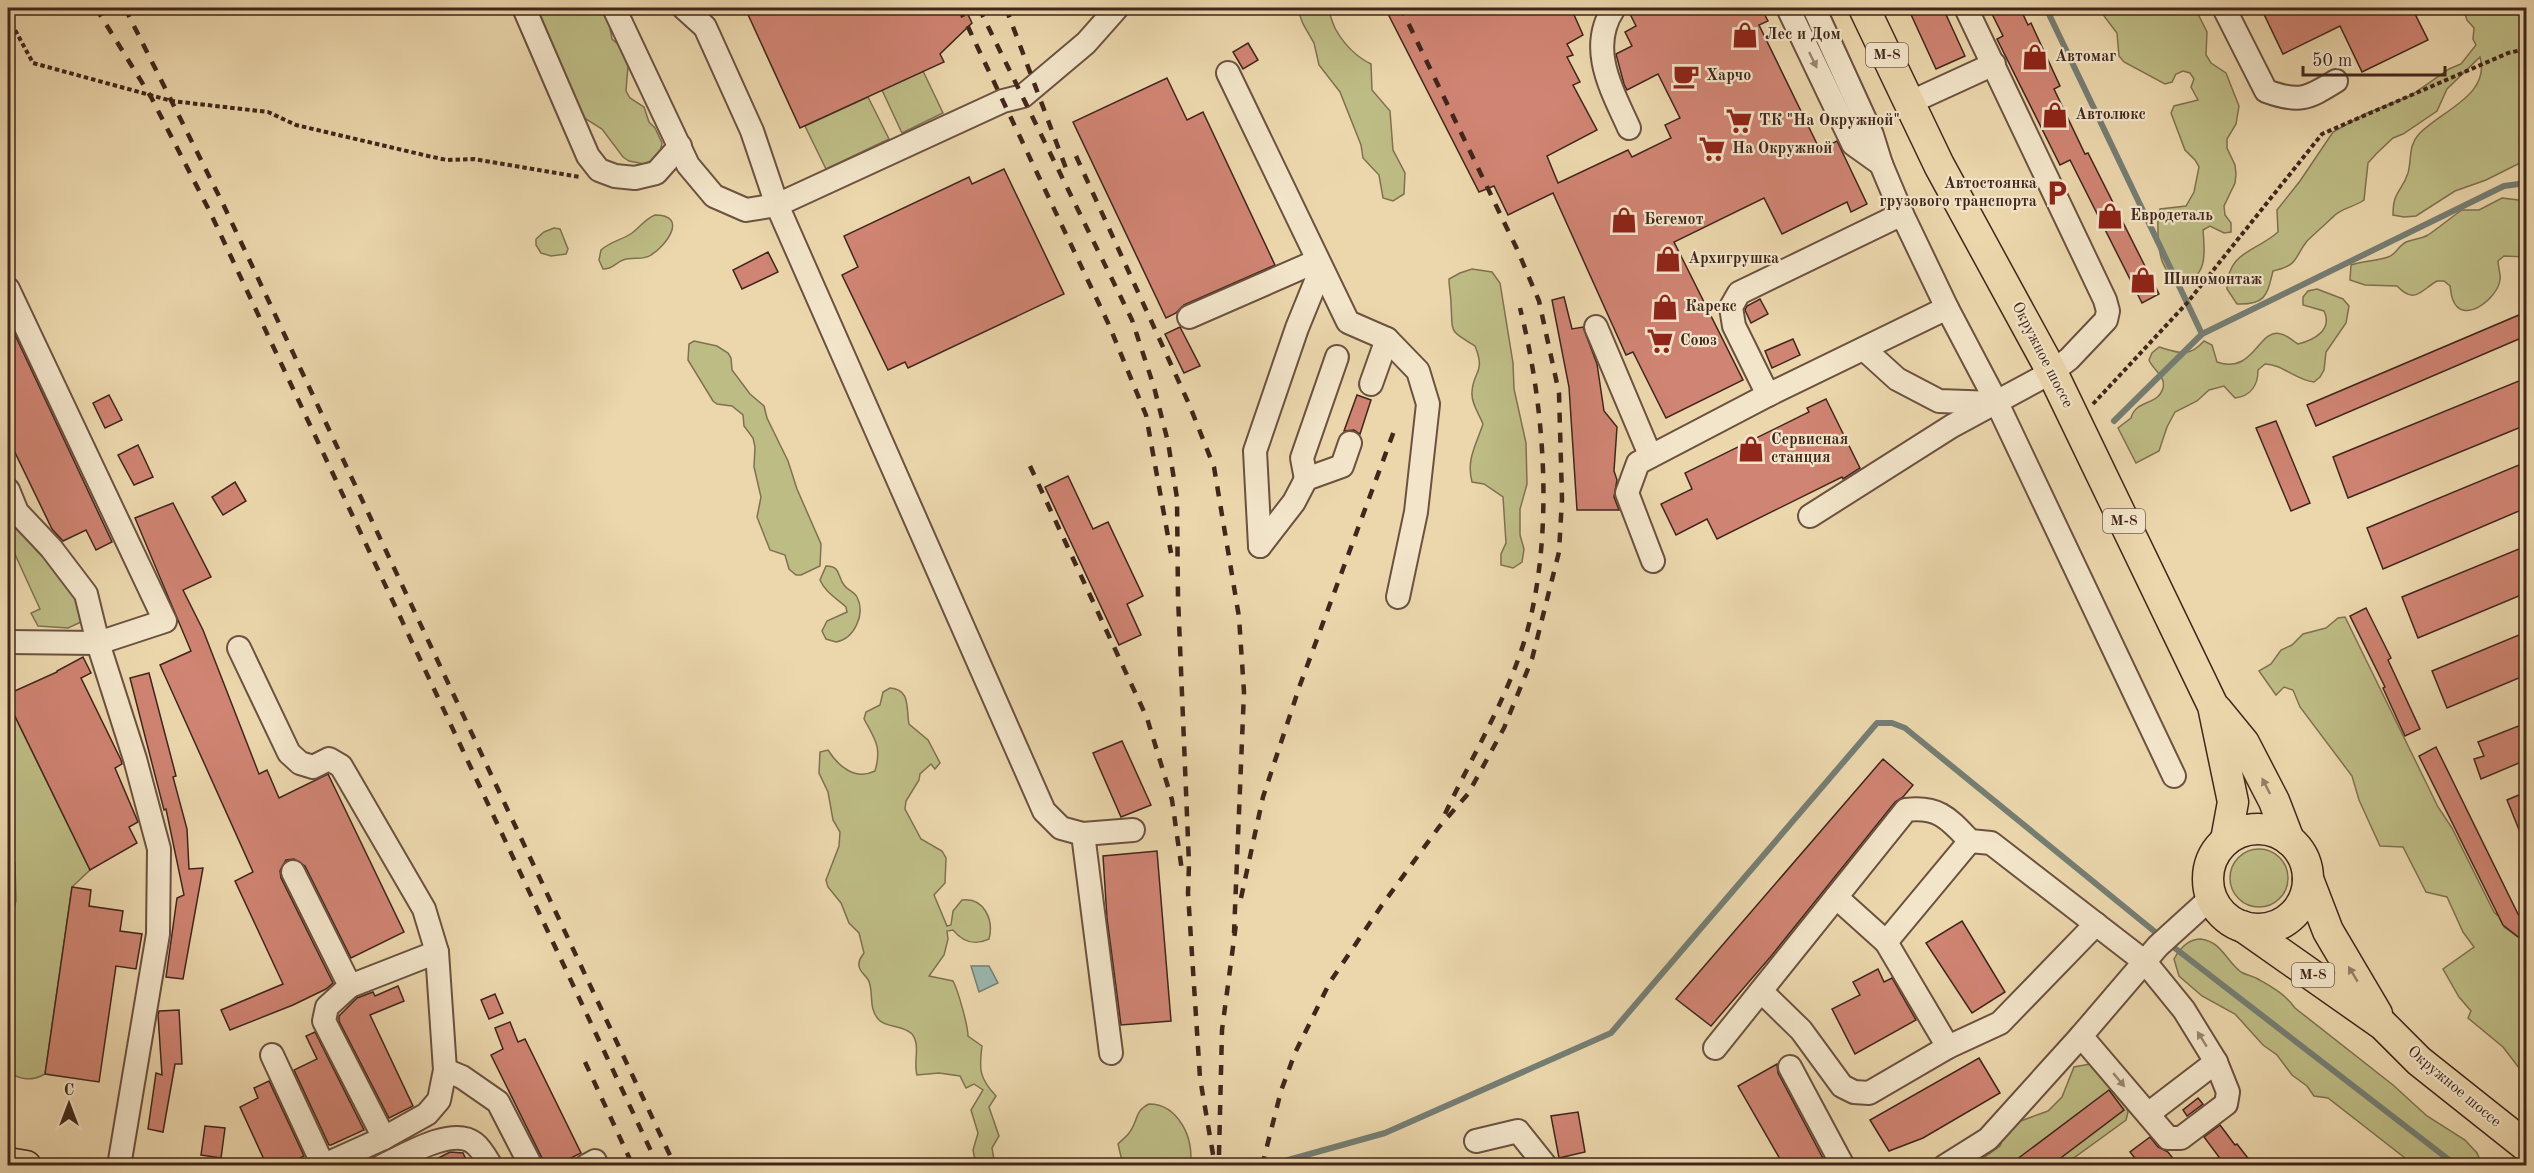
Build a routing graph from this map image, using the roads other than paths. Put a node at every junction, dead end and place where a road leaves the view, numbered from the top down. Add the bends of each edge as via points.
1 (524, 8) edge
2 (614, 8) edge
3 (684, 8) edge
4 (1117, 8) edge
5 (1614, 8) edge
6 (1788, 8) edge
7 (1814, 8) edge
8 (1864, 8) edge
9 (1966, 8) edge
10 (2224, 8) edge
11 (1994, 64) junction
12 (1228, 73) dead end
13 (2336, 81) dead end
14 (1909, 103) junction
15 (1629, 128) dead end
16 (680, 146) junction
17 (1881, 164) junction
18 (777, 205) junction
19 (1902, 214) junction
20 (1319, 265) junction
21 (8, 289) edge
22 (1947, 308) junction
23 (1189, 317) dead end
24 (1596, 327) dead end
25 (1387, 339) junction
26 (1864, 349) junction
27 (1337, 357) dead end
28 (2052, 372) junction
29 (1371, 384) dead end
30 (1768, 395) junction
31 (1996, 403) junction
32 (1350, 443) dead end
33 (1650, 456) junction
34 (1306, 479) junction
35 (8, 490) edge
36 (1810, 516) dead end
37 (1653, 561) dead end
38 (1398, 597) dead end
39 (9, 638) edge
40 (98, 643) junction
41 (240, 648) dead end
42 (2213, 706) junction
43 (2174, 776) dead end
44 (1133, 830) dead end
45 (1083, 834) junction
46 (2226, 840) junction
47 (2289, 840) junction
48 (1970, 841) junction
49 (293, 872) dead end
50 (2308, 879) junction
51 (1836, 897) junction
52 (2212, 897) junction
53 (2096, 924) junction
54 (2242, 926) junction
55 (1886, 942) junction
56 (2159, 946) junction
57 (437, 952) junction
58 (350, 986) junction
59 (1761, 991) junction
60 (2383, 1025) junction
61 (2081, 1036) junction
62 (1948, 1047) junction
63 (1715, 1048) dead end
64 (1111, 1053) dead end
65 (272, 1055) dead end
66 (2216, 1062) junction
67 (1790, 1067) dead end
68 (445, 1070) junction
69 (2148, 1114) junction
70 (384, 1137) junction
71 (1476, 1141) dead end
72 (2526, 1146) edge
73 (8, 1163) edge
74 (322, 1165) edge
75 (26, 1166) edge
76 (118, 1166) edge
77 (382, 1166) edge
78 (491, 1166) edge
79 (531, 1166) edge
80 (1546, 1166) edge
81 (1843, 1166) edge
82 (1945, 1166) edge

1 - 16 street via 588,156 599,170 636,178 656,173
2 - 16 street
3 - 18 street via 705,27 752,131
4 - 18 street via 1086,43 1023,96 1003,101
5 - 15 street via 1602,40 1604,72
6 -> 17 street via 1853,144
7 - 17 street via 1872,135
8 - 14 main road, Окружное шоссе / М-8
9 - 11 street
10 - 13 street via 2266,91 2283,97 2308,98
11 - 14 street
11 - 28 street via 2108,311 2106,320
12 - 20 street
14 - 28 main road, Окружное шоссе / М-8
16 - 18 street via 688,165 714,196 746,210
17 - 19 street
18 - 45 street via 1044,811 1061,828
19 - 22 street
19 - 30 street via 1739,293 1731,307 1734,326
20 - 23 street
20 - 25 street via 1348,322
20 - 34 street via 1255,451 1260,546 1294,502
21 - 40 street via 165,621
22 - 26 street
22 - 31 street
24 - 33 street
25 - 29 street
25 - 38 street via 1418,371 1428,404 1416,512
26 - 30 street
26 - 31 street via 1897,379 1939,400
27 - 34 street via 1302,458
28 - 31 street
28 - 42 main road, Окружное шоссе / М-8
30 - 33 street
31 - 36 street via 1952,426
31 - 43 street
32 - 34 street via 1342,466
33 - 37 street via 1638,464 1627,493
35 - 40 street via 17,512 86,594
39 - 40 street
40 - 76 street via 159,849 158,934
41 - 57 street via 289,753 300,763 313,767 329,759 341,766 424,909
42 - 46 main road, Окружное шоссе / М-8 via 2232,802
47 -> 42 main road, Окружное шоссе / М-8 via 2244,743
44 - 45 street
45 - 64 street
46 - 47 main road via 2246,829 2257,828 2269,829
46 - 52 main road via 2210,866
47 - 50 main road via 2302,858
48 - 51 street via 1944,815 1922,808 1906,810
48 - 53 street via 1991,843
48 - 55 street
49 - 58 street
50 - 54 main road via 2299,909 2283,923 2263,929
60 -> 50 main road, Окружное шоссе / М-8 via 2328,931
51 - 55 street
51 - 59 street
52 - 54 main road via 2224,914
52 - 56 street
53 - 56 street
53 - 62 street via 2000,1023
54 - 60 main road, Окружное шоссе / М-8
55 - 62 street
56 - 61 street
66 -> 56 street via 2184,1010
57 - 58 street
57 - 68 street
58 - 70 street via 327,1007 324,1021
59 - 62 street via 1801,1029 1842,1086 1854,1092 1869,1093
59 - 63 street
60 - 72 main road, Окружное шоссе via 2419,1061
61 -> 69 street
61 - 82 street via 1988,1139
65 - 74 street
66 - 69 street
66 - 69 street via 2228,1092 2226,1104 2181,1138 2168,1137
67 - 81 street
68 - 70 street via 439,1100 427,1114
68 - 79 street via 498,1102
70 - 74 street
71 - 80 street via 1518,1131
73 - 75 main road
77 - 78 street via 441,1139 459,1138 474,1142

